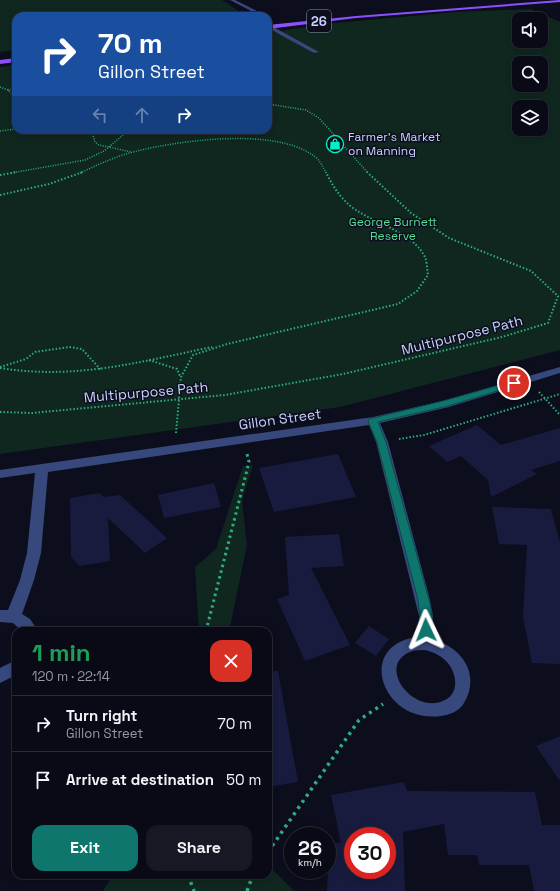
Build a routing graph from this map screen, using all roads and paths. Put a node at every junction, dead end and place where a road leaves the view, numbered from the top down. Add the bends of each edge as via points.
1 (232, 0) edge
2 (518, 0) edge
3 (560, 1) edge
4 (245, 8) junction
5 (249, 12) edge
6 (258, 12) edge
7 (272, 24) edge
8 (272, 24) edge
9 (282, 25) junction
10 (272, 26) edge
11 (295, 38) junction
12 (316, 52) dead end
13 (12, 54) edge
14 (0, 56) edge
15 (12, 60) edge
16 (0, 62) edge
17 (0, 87) edge
18 (12, 89) edge
19 (8, 90) junction
20 (12, 94) edge
21 (272, 105) edge
22 (12, 130) edge
23 (0, 131) edge
24 (93, 134) edge
25 (124, 134) edge
26 (108, 148) junction
27 (134, 152) junction
28 (0, 175) edge
29 (0, 194) edge
30 (227, 344) junction
31 (147, 360) junction
32 (0, 367) edge
33 (101, 370) junction
34 (560, 370) edge
35 (181, 377) junction
36 (527, 379) junction
37 (560, 394) edge
38 (545, 398) junction
39 (179, 399) junction
40 (0, 412) edge
41 (560, 415) edge
42 (373, 421) junction
43 (399, 439) dead end
44 (244, 440) junction
45 (174, 449) junction
46 (42, 468) junction
47 (0, 474) edge
48 (7, 617) edge
49 (28, 627) edge
50 (207, 627) edge
51 (425, 644) junction
52 (12, 669) edge
53 (0, 676) edge
54 (397, 695) junction
55 (272, 846) edge
56 (190, 879) edge
57 (252, 879) edge
58 (194, 891) edge
59 (248, 891) edge

1 - 4 street
2 - 7 main road, 26 via 347,13
3 - 9 main road, 26
4 - 5 street
4 - 6 street
8 - 9 main road, 26
9 - 11 street via 298,35
10 - 11 street via 286,36
11 - 12 street
13 - 14 main road
15 - 16 main road
17 - 19 path
18 - 19 path
19 - 20 path
21 - 39 path, Multipurpose Path via 306,110 319,118 361,166 411,213 449,238 531,271 558,296 548,322 502,337 343,374 224,395
22 - 23 path
24 - 26 path via 99,146
25 - 26 path
26 - 27 path
26 - 28 path via 85,160
27 - 29 path via 41,187
27 - 30 path via 171,144 220,139 280,142 296,147 317,157 334,186 355,210 405,237 421,250 426,259 428,275 417,291 398,304
30 - 31 path
30 - 35 path via 192,355
31 - 33 path
31 - 35 path via 177,369
32 - 33 path via 39,373
32 - 33 path via 26,359 35,352 69,347 82,349
34 - 36 street, Gillon Street
35 - 39 path
36 - 38 path
36 - 42 street, Gillon Street via 445,404
37 - 38 path
38 - 41 path
38 - 43 path
39 - 40 path, Multipurpose Path via 32,413
39 - 45 path
42 - 44 street, Gillon Street
42 - 51 street via 382,442 423,600 426,616
44 - 45 street, Gillon Street
44 - 50 path via 249,462
45 - 46 street, Gillon Street
46 - 47 street, Gillon Street
46 - 48 street via 34,553 28,580
48 - 49 street
51 - 54 street via 412,644 401,648 390,661 389,678
51 - 54 street via 444,650 459,664 464,675 462,693 449,707 436,710 415,708
52 - 53 street
54 - 55 path via 359,720
56 - 58 path
57 - 59 path

